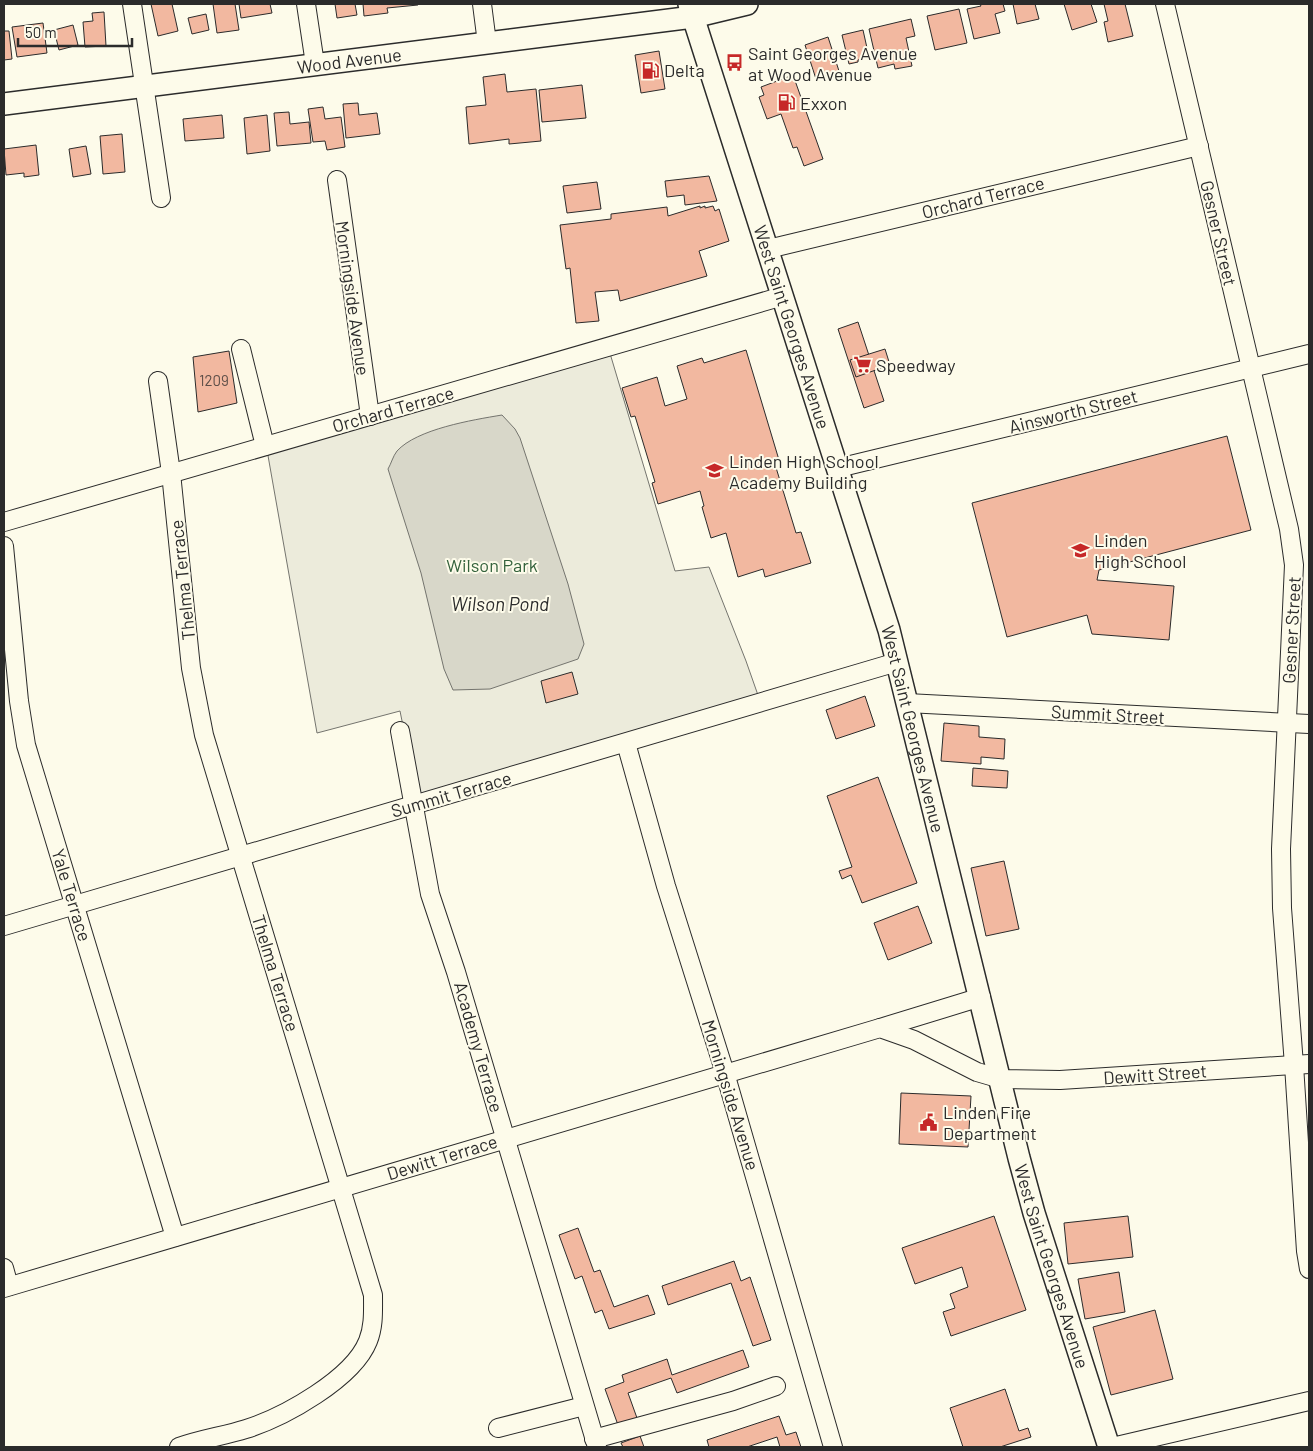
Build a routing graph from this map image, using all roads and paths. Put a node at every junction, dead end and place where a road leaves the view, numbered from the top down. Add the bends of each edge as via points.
1 (132, 4) edge
2 (306, 4) edge
3 (482, 4) edge
4 (748, 4) edge
5 (1166, 4) edge
6 (691, 10) edge
7 (487, 43) junction
8 (315, 64) junction
9 (143, 86) junction
10 (4, 104) edge
11 (1199, 146) junction
12 (337, 180) dead end
13 (161, 198) dead end
14 (768, 249) junction
15 (783, 296) junction
16 (241, 349) dead end
17 (1309, 354) edge
18 (1251, 368) junction
19 (158, 381) dead end
20 (370, 416) junction
21 (265, 446) junction
22 (838, 468) junction
23 (171, 474) junction
24 (4, 522) edge
25 (4, 546) edge
26 (897, 662) junction
27 (907, 704) junction
28 (1286, 723) junction
29 (1309, 724) edge
30 (400, 731) dead end
31 (626, 743) junction
32 (414, 805) junction
33 (240, 856) junction
34 (74, 905) junction
35 (4, 926) edge
36 (980, 997) junction
37 (880, 1028) junction
38 (1302, 1065) edge
39 (725, 1073) junction
40 (1001, 1079) junction
41 (506, 1138) junction
42 (341, 1187) junction
43 (175, 1237) junction
44 (4, 1268) edge
45 (1309, 1269) edge
46 (6, 1287) edge
47 (776, 1386) dead end
48 (1309, 1401) edge
49 (584, 1406) junction
50 (498, 1428) dead end
51 (595, 1443) edge
52 (180, 1447) edge
53 (834, 1447) edge
54 (1111, 1447) edge

1 - 9 street
2 - 8 street
3 - 7 street
4 - 6 main road, Wood Avenue
5 - 11 street, Gesner Street
6 - 7 main road, Wood Avenue
6 - 14 main road, West Saint Georges Avenue
7 - 8 main road, Wood Avenue
8 - 9 main road, Wood Avenue
9 - 10 main road, Wood Avenue
9 - 13 street
11 - 14 street, Orchard Terrace
11 - 18 street, Gesner Street
12 - 20 street, Morningside Avenue
14 - 15 main road, West Saint Georges Avenue
15 - 20 street, Orchard Terrace
15 - 22 main road, West Saint Georges Avenue
16 - 21 street
17 - 18 street, Ainsworth Street
18 - 22 street, Ainsworth Street
18 - 28 street, Gesner Street via 1289,529 1294,565
19 - 23 street, Thelma Terrace
20 - 21 street, Orchard Terrace
21 - 23 street, Orchard Terrace
22 - 26 main road, West Saint Georges Avenue
23 - 24 street, Orchard Terrace
23 - 33 street, Thelma Terrace via 191,668 204,735
25 - 34 street, Yale Terrace via 26,745
26 - 27 main road, West Saint Georges Avenue
26 - 31 street, Summit Terrace
27 - 28 street, Summit Street
27 - 36 main road, West Saint Georges Avenue
28 - 29 street, Summit Street
28 - 38 street, Gesner Street via 1282,908
30 - 32 street, Academy Terrace
31 - 32 street, Summit Terrace
31 - 39 street, Morningside Avenue via 666,886
32 - 33 street, Summit Terrace
32 - 41 street, Academy Terrace via 430,894
33 - 34 street, Summit Terrace
33 - 42 street, Thelma Terrace
34 - 35 street, Summit Terrace
34 - 43 street, Yale Terrace
36 - 37 street, Dewitt Terrace
36 - 40 main road, West Saint Georges Avenue
37 - 39 street, Dewitt Terrace
37 - 40 street
38 - 40 street, Dewitt Street via 1060,1080
38 - 45 street, Gesner Street
39 - 41 street, Dewitt Terrace
39 - 53 street, Morningside Avenue
40 - 54 main road, West Saint Georges Avenue via 1034,1213
41 - 42 street, Dewitt Terrace
41 - 49 street, Academy Terrace
42 - 43 street, Dewitt Terrace
42 - 52 street, Thelma Terrace via 373,1295 374,1320 367,1342 335,1381 296,1408 248,1428
43 - 46 street, Dewitt Terrace
44 - 46 street
47 - 51 street
48 - 54 street
49 - 50 street
49 - 51 street, Academy Terrace

